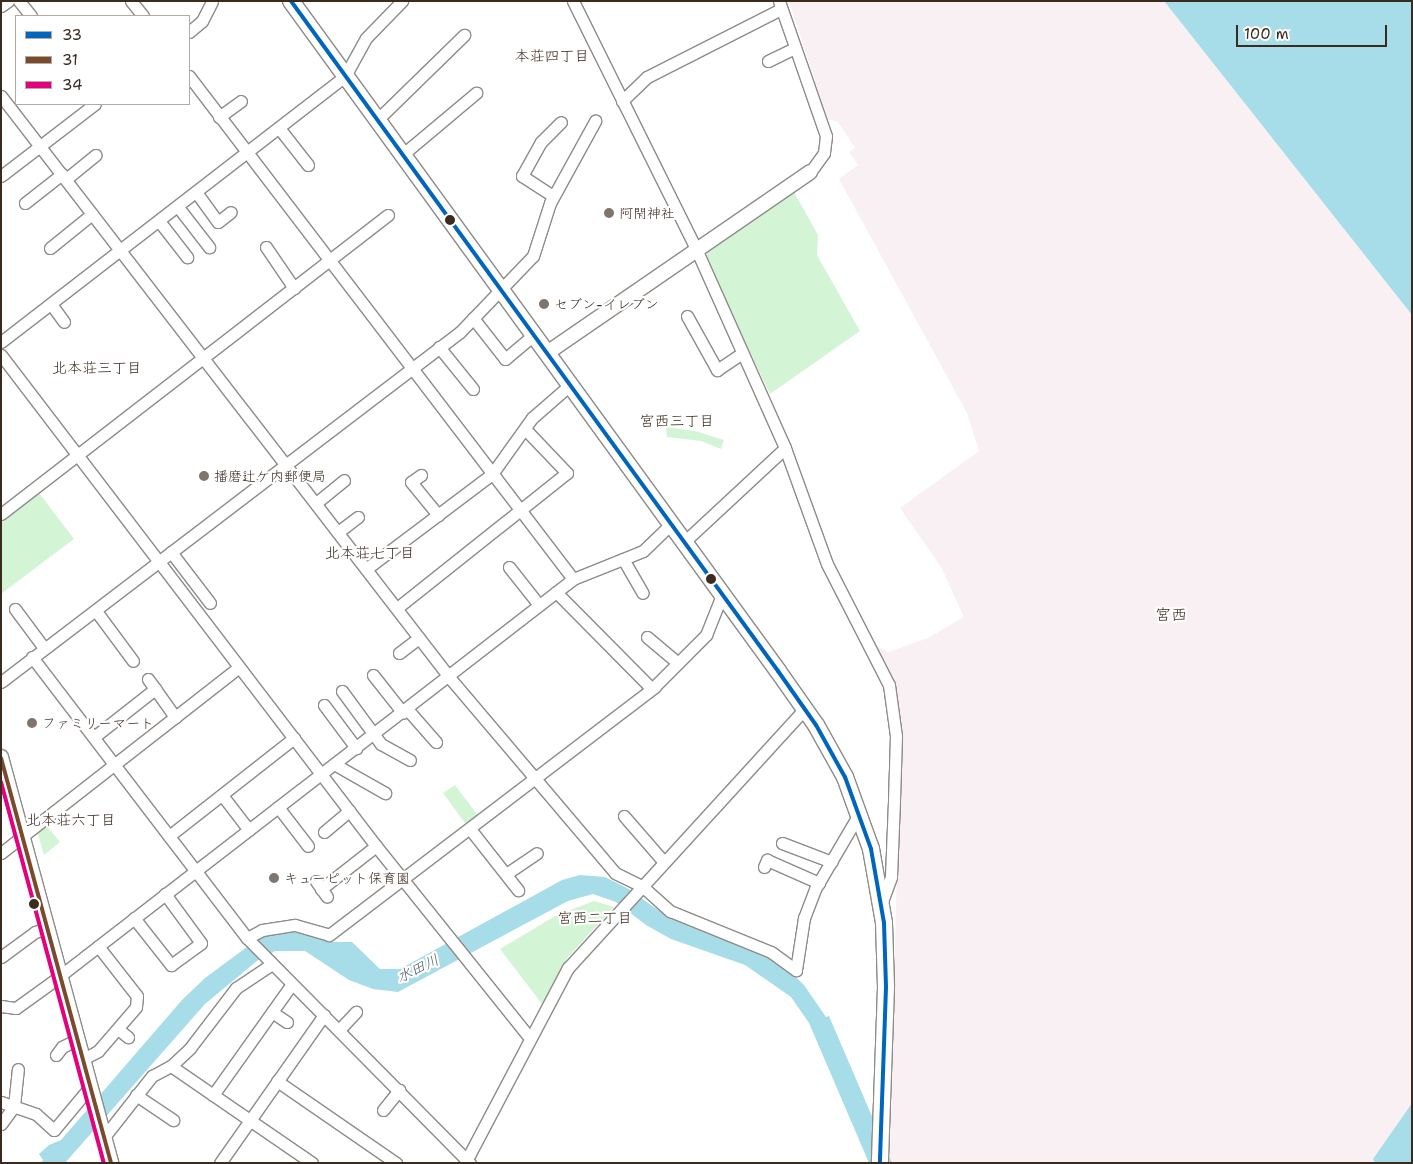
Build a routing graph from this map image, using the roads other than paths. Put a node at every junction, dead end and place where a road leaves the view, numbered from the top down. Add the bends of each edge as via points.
1 (8, 1) edge
2 (19, 1) edge
3 (131, 1) edge
4 (212, 1) edge
5 (402, 1) edge
6 (573, 1) edge
7 (295, 3) edge
8 (780, 5) edge
9 (1, 6) edge
10 (30, 15) edge
11 (142, 15) edge
12 (190, 31) edge
13 (464, 35) dead end
14 (795, 48) junction
15 (768, 61) dead end
16 (345, 76) junction
17 (190, 77) edge
18 (476, 93) dead end
19 (1, 96) edge
20 (241, 101) dead end
21 (622, 101) junction
22 (94, 105) edge
23 (219, 117) junction
24 (376, 120) junction
25 (596, 121) dead end
26 (561, 122) dead end
27 (279, 128) junction
28 (40, 146) junction
29 (246, 154) junction
30 (96, 155) dead end
31 (402, 155) junction
32 (308, 165) dead end
33 (810, 172) joint
34 (1, 176) edge
35 (64, 177) junction
36 (196, 192) junction
37 (553, 196) junction
38 (25, 203) dead end
39 (178, 207) junction
40 (231, 212) dead end
41 (92, 214) junction
42 (388, 215) dead end
43 (159, 221) junction
44 (209, 246) dead end
45 (266, 247) dead end
46 (50, 248) dead end
47 (120, 251) junction
48 (697, 251) junction
49 (187, 257) dead end
50 (330, 261) junction
51 (294, 288) junction
52 (500, 291) junction
53 (51, 304) junction
54 (687, 316) dead end
55 (473, 318) junction
56 (64, 322) dead end
57 (534, 335) junction
58 (1, 342) edge
59 (439, 347) junction
60 (547, 353) junction
61 (742, 353) junction
62 (1, 356) edge
63 (204, 358) junction
64 (412, 367) junction
65 (570, 386) junction
66 (473, 389) dead end
67 (525, 428) junction
68 (785, 448) junction
69 (78, 455) junction
70 (287, 464) junction
71 (492, 474) junction
72 (420, 475) dead end
73 (344, 480) dead end
74 (316, 502) junction
75 (520, 511) junction
76 (1, 514) edge
77 (438, 515) junction
78 (358, 518) dead end
79 (671, 524) junction
80 (338, 532) junction
81 (684, 542) junction
82 (171, 552) junction
83 (623, 559) junction
84 (159, 562) junction
85 (509, 567) dead end
86 (366, 569) junction
87 (573, 579) junction
88 (556, 592) junction
89 (643, 593) dead end
90 (722, 595) junction
91 (210, 603) dead end
92 (539, 605) junction
93 (397, 608) junction
94 (14, 609) dead end
95 (96, 611) junction
96 (647, 637) dead end
97 (419, 638) junction
98 (44, 648) junction
99 (399, 653) dead end
100 (32, 657) junction
101 (133, 661) dead end
102 (678, 663) junction
103 (239, 667) junction
104 (373, 675) dead end
105 (449, 677) junction
106 (1, 682) edge
107 (652, 689) junction
108 (342, 691) dead end
109 (324, 706) dead end
110 (805, 708) junction
111 (405, 711) junction
112 (176, 717) junction
113 (374, 734) junction
114 (94, 737) junction
115 (294, 738) junction
116 (436, 742) dead end
117 (356, 748) junction
118 (1, 757) edge
119 (410, 760) dead end
120 (115, 764) junction
121 (334, 764) junction
122 (321, 774) junction
123 (535, 779) junction
124 (385, 793) dead end
125 (222, 794) junction
126 (278, 807) junction
127 (349, 811) junction
128 (859, 814) junction
129 (624, 816) dead end
130 (470, 829) junction
131 (249, 830) junction
132 (324, 832) dead end
133 (169, 836) junction
134 (24, 838) junction
135 (782, 843) dead end
136 (308, 846) dead end
137 (376, 846) junction
138 (1, 853) edge
139 (538, 853) dead end
140 (664, 862) junction
141 (832, 862) junction
142 (772, 867) dead end
143 (196, 871) junction
144 (506, 874) junction
145 (404, 880) junction
146 (819, 883) junction
147 (642, 886) junction
148 (322, 889) dead end
149 (518, 890) dead end
150 (165, 894) junction
151 (882, 903) junction
152 (134, 918) junction
153 (47, 928) junction
154 (247, 938) junction
155 (98, 946) junction
156 (1, 958) edge
157 (272, 964) junction
158 (60, 975) junction
159 (292, 984) junction
160 (1, 1006) edge
161 (272, 1012) junction
162 (356, 1012) dead end
163 (324, 1015) junction
164 (287, 1022) dead end
165 (118, 1029) junction
166 (339, 1030) junction
167 (128, 1037) dead end
168 (530, 1038) junction
169 (78, 1039) junction
170 (56, 1055) dead end
171 (83, 1059) junction
172 (171, 1066) junction
173 (18, 1068) dead end
174 (277, 1081) junction
175 (90, 1087) junction
176 (399, 1090) junction
177 (213, 1095) junction
178 (136, 1096) junction
179 (1, 1102) edge
180 (14, 1106) junction
181 (383, 1110) dead end
182 (173, 1120) dead end
183 (250, 1120) junction
184 (1, 1124) edge
185 (104, 1137) junction
186 (222, 1162) edge
187 (307, 1162) edge
188 (467, 1162) edge
189 (111, 1163) edge
190 (396, 1163) edge
191 (880, 1163) edge

1 - 9 street
2 - 10 street
3 - 11 street
4 - 12 street via 202,21
5 - 16 street via 366,38
6 - 21 street
7 - 16 main road
8 - 14 street
8 - 21 street via 647,78
13 - 24 street via 446,45
14 - 15 street
14 - 33 street via 826,136 824,153
16 - 24 main road
16 - 27 street
17 - 23 street
18 - 31 street
19 - 28 street
20 - 23 street
21 - 48 street
22 - 28 street
23 - 29 street
24 - 31 main road
25 - 37 street
26 - 37 street via 541,142 522,176
27 - 29 street
27 - 32 street
28 - 34 street
28 - 35 street
29 - 36 street
29 - 50 street
30 - 35 street
31 - 52 main road
33 - 48 street
35 - 38 street
35 - 41 street
36 - 39 street
36 - 40 street via 218,222
37 - 52 street via 534,256
39 - 43 street
39 - 44 street
41 - 46 street
41 - 47 street
42 - 50 street
43 - 47 street
43 - 49 street
45 - 51 street
47 - 53 street
47 - 63 street
48 - 60 street
48 - 61 street
50 - 51 street
50 - 64 street
51 - 63 street
52 - 55 street
52 - 57 main road
53 - 56 street
53 - 58 street
54 - 61 street via 717,370
55 - 57 street via 505,359
55 - 59 street
57 - 60 main road
59 - 64 street
59 - 66 street
60 - 65 main road
61 - 68 street
62 - 69 street
63 - 69 street
63 - 70 street
64 - 70 street
64 - 71 street
65 - 67 street
65 - 79 main road
67 - 71 street
67 - 75 street via 567,473
68 - 81 street
68 - 151 street via 827,564 882,665 889,685 896,736 894,801 891,877
69 - 76 street
69 - 84 street
70 - 74 street
70 - 82 street
71 - 75 street
71 - 77 street
72 - 77 street via 411,482
73 - 74 street
74 - 80 street
75 - 87 street
75 - 93 street
77 - 86 street
78 - 80 street
79 - 81 main road
79 - 83 street via 643,551
80 - 86 street
81 - 90 main road
82 - 84 street
82 - 91 street
83 - 87 street
83 - 89 street
84 - 95 street
84 - 103 street
85 - 92 street
86 - 93 street
87 - 88 street
88 - 92 street
88 - 107 street
90 - 102 street via 706,635
90 - 110 main road
92 - 105 street
93 - 97 street
94 - 98 street
95 - 98 street
95 - 101 street
96 - 102 street
97 - 99 street
97 - 105 street
98 - 100 street
100 - 106 street
100 - 114 street
102 - 107 street
103 - 112 street
103 - 115 street
104 - 111 street
105 - 111 street
105 - 123 street
107 - 123 street
108 - 113 street
109 - 117 street
110 - 128 main road via 845,777
110 - 140 street
111 - 113 street
111 - 116 street
112 - 114 street via 152,684
112 - 120 street
113 - 117 street
113 - 119 street via 382,744
114 - 120 street
115 - 122 street
115 - 125 street
117 - 121 street
118 - 134 street
120 - 133 street
120 - 134 street
121 - 122 street
121 - 124 street
122 - 126 street
122 - 127 street
123 - 130 street
123 - 147 street via 616,873
125 - 131 street
125 - 133 street
126 - 131 street
126 - 136 street
127 - 132 street
127 - 137 street
128 - 141 street
128 - 151 main road via 871,849
129 - 140 street
130 - 144 street
130 - 145 street
131 - 143 street
133 - 143 street
134 - 138 street
134 - 153 street
135 - 141 street
137 - 145 street
137 - 148 street
139 - 144 street
140 - 147 street
141 - 146 street
142 - 146 street
143 - 150 street
143 - 154 street
144 - 149 street
145 - 154 street via 329,936 295,925 262,930
145 - 168 street
146 - 147 street via 804,918 796,970 771,952 670,911
147 - 168 street via 568,968
150 - 152 street
150 - 152 street via 201,944 171,965
151 - 191 main road via 886,987
152 - 155 street
153 - 156 street via 35,932
153 - 158 street
154 - 157 street
155 - 158 street
155 - 165 street via 137,996 136,1007
157 - 159 street
157 - 172 street via 236,988 190,1048
158 - 160 street via 16,1008
158 - 169 street
159 - 161 street
159 - 163 street
161 - 164 street
161 - 177 street
162 - 166 street
163 - 166 street
163 - 174 street
165 - 167 street
165 - 171 street via 98,1051
166 - 176 street
168 - 188 street
169 - 170 street via 62,1047
169 - 171 street
171 - 175 street
172 - 177 street
172 - 178 street via 152,1076
173 - 180 street
174 - 183 street
174 - 190 street
175 - 180 street via 54,1130 36,1114
175 - 185 street
176 - 181 street
176 - 188 street
177 - 183 street
178 - 182 street
178 - 185 street
179 - 180 street
180 - 184 street
183 - 186 street
183 - 187 street
185 - 189 street

